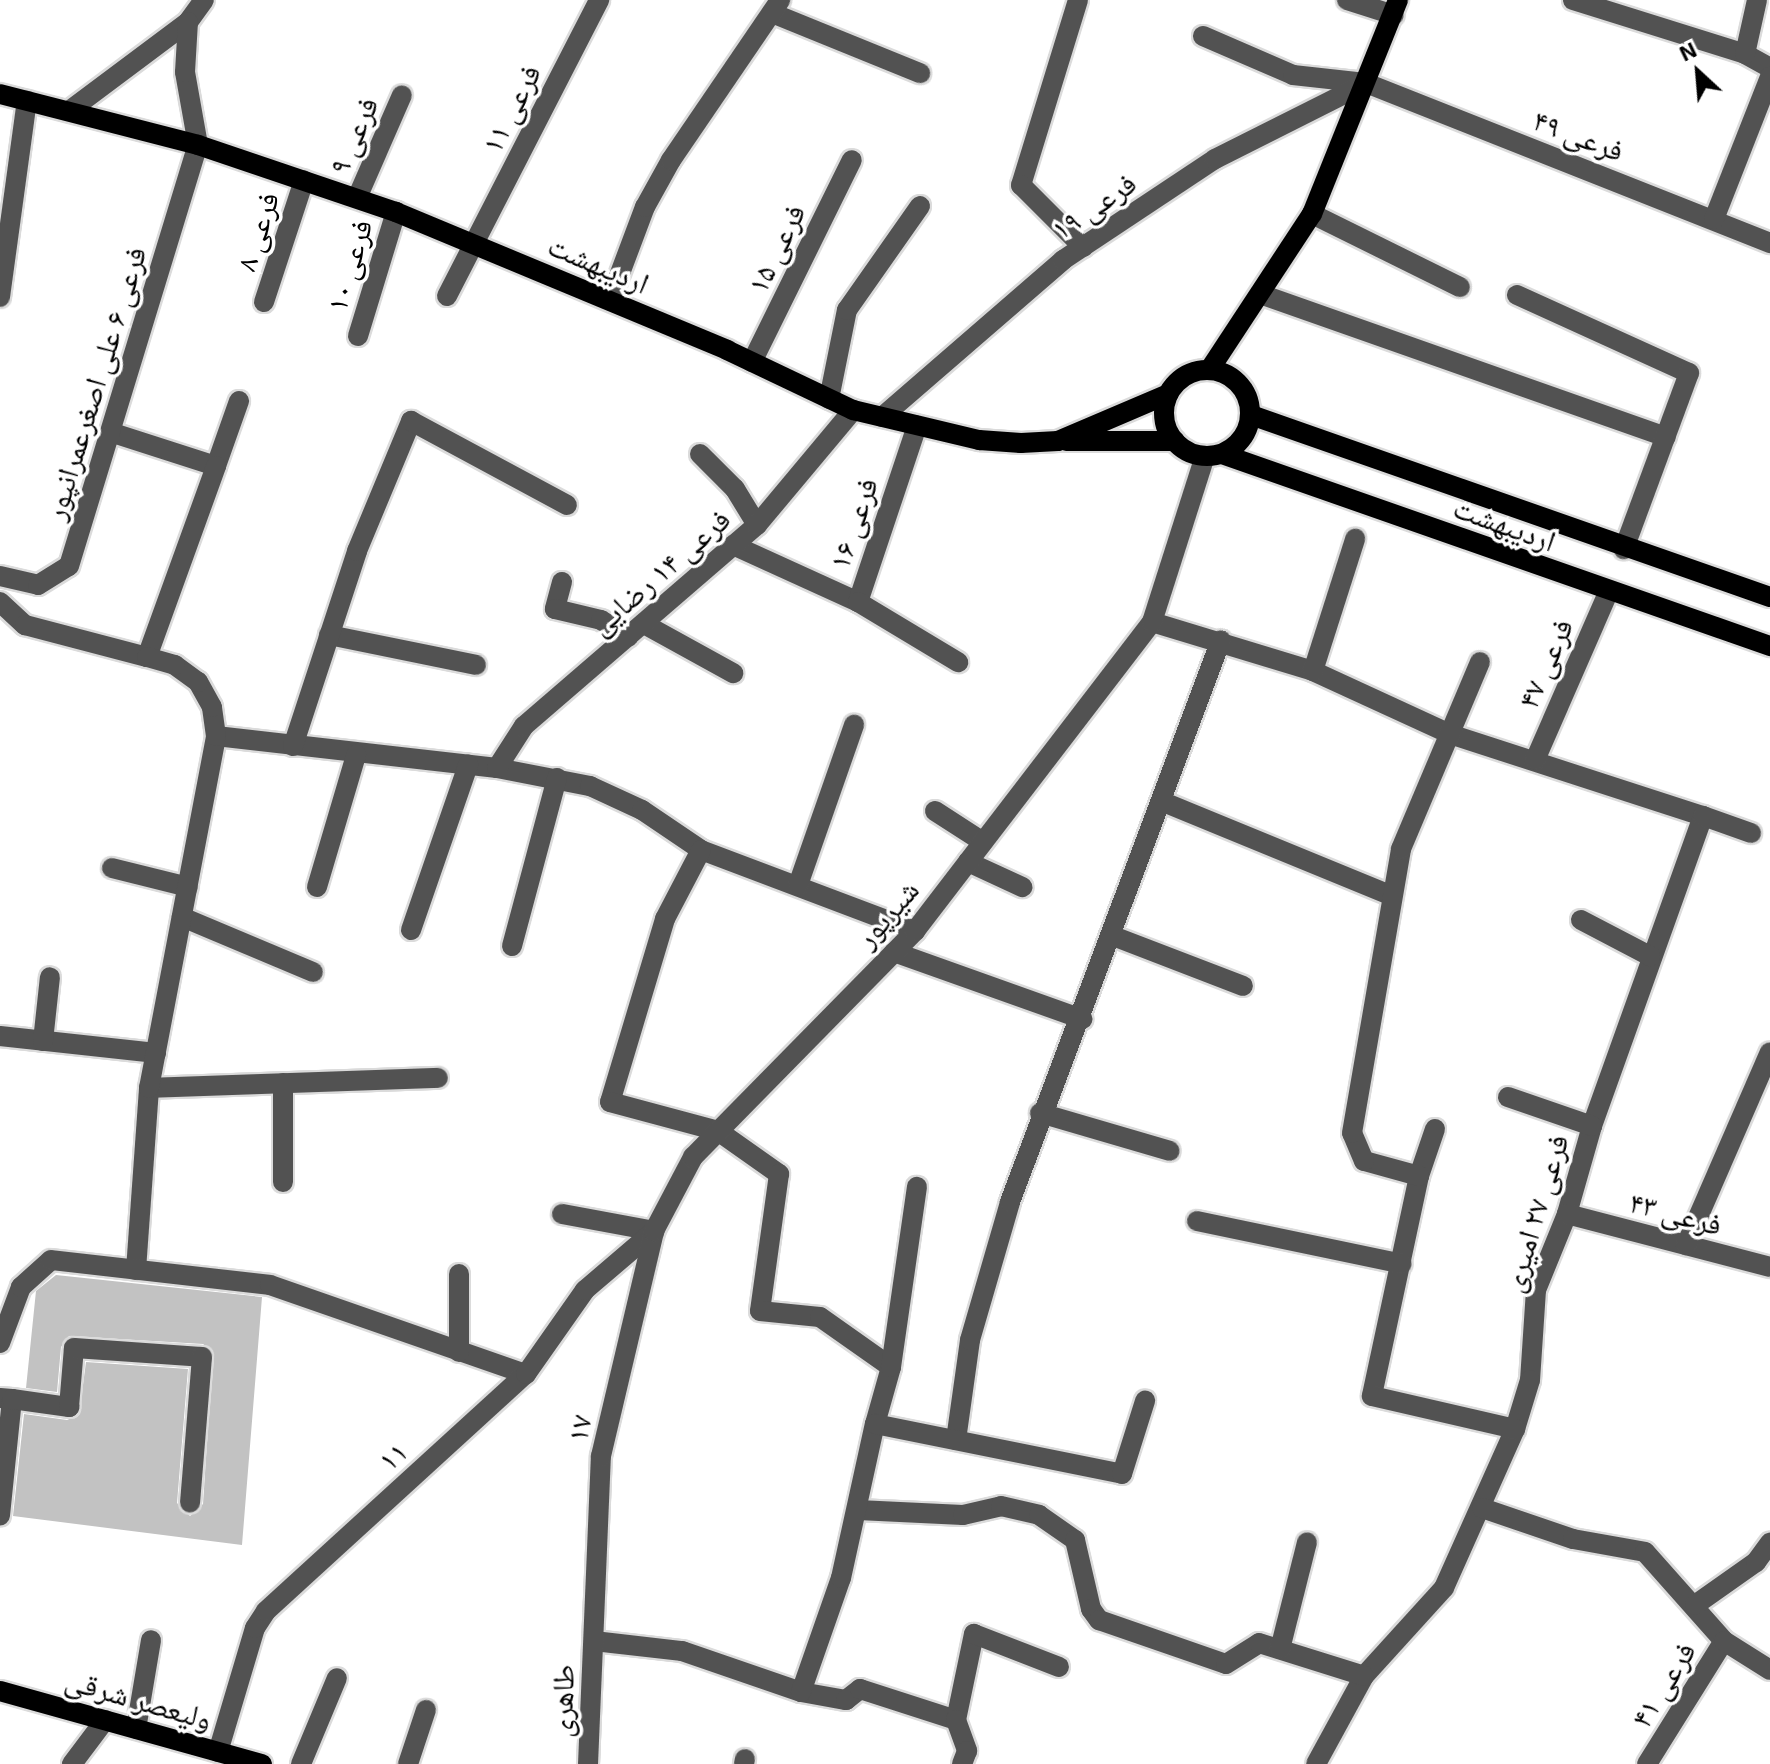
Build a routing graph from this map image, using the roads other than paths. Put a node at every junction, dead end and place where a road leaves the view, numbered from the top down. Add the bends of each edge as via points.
1 (204, 0) edge
2 (599, 0) edge
3 (1078, 0) edge
4 (1347, 0) edge
5 (1573, 0) edge
6 (1757, 0) edge
7 (776, 6) edge
8 (1396, 8) edge
9 (188, 22) junction
10 (1203, 36) dead end
11 (1745, 54) junction
12 (1770, 68) edge
13 (920, 73) dead end
14 (1770, 77) edge
15 (1366, 83) junction
16 (9, 94) edge
17 (402, 95) dead end
18 (1764, 110) edge
19 (69, 111) junction
20 (198, 145) junction
21 (852, 160) dead end
22 (304, 180) junction
23 (357, 198) junction
24 (920, 206) dead end
25 (396, 212) junction
26 (1312, 214) junction
27 (1714, 219) junction
28 (474, 243) junction
29 (1770, 243) edge
30 (1083, 247) junction
31 (2, 261) edge
32 (1460, 287) dead end
33 (1263, 295) junction
34 (1517, 295) dead end
35 (447, 296) dead end
36 (0, 297) edge
37 (610, 300) junction
38 (264, 302) dead end
39 (358, 336) dead end
40 (752, 362) junction
41 (1210, 369) junction
42 (1168, 394) junction
43 (829, 399) junction
44 (239, 401) dead end
45 (853, 410) junction
46 (1251, 415) junction
47 (882, 417) junction
48 (917, 426) junction
49 (110, 432) junction
50 (1666, 437) junction
51 (1058, 441) junction
52 (1175, 441) junction
53 (700, 454) dead end
54 (1213, 455) junction
55 (216, 466) junction
56 (567, 505) dead end
57 (757, 525) junction
58 (1355, 539) dead end
59 (733, 545) junction
60 (1624, 549) junction
61 (0, 576) edge
62 (562, 582) dead end
63 (1609, 591) junction
64 (1770, 597) edge
65 (0, 602) edge
66 (858, 602) junction
67 (1152, 622) junction
68 (636, 631) junction
69 (329, 635) junction
70 (1221, 640) junction
71 (1770, 646) edge
72 (147, 657) junction
73 (958, 662) dead end
74 (1480, 662) dead end
75 (476, 665) dead end
76 (1313, 671) junction
77 (733, 673) dead end
78 (854, 725) dead end
79 (1450, 734) junction
80 (216, 736) junction
81 (293, 746) junction
82 (356, 755) junction
83 (1535, 760) junction
84 (468, 765) junction
85 (497, 768) junction
86 (557, 778) junction
87 (1161, 801) junction
88 (935, 811) dead end
89 (1703, 816) junction
90 (1751, 833) dead end
91 (983, 842) junction
92 (701, 850) junction
93 (968, 862) junction
94 (112, 868) dead end
95 (798, 885) junction
96 (188, 887) junction
97 (317, 887) dead end
98 (1022, 887) dead end
99 (1390, 895) junction
100 (182, 917) junction
101 (1581, 920) dead end
102 (411, 930) dead end
103 (915, 931) junction
104 (1113, 936) junction
105 (512, 946) dead end
106 (894, 952) junction
107 (1650, 956) junction
108 (313, 972) dead end
109 (50, 977) dead end
110 (1243, 986) dead end
111 (1082, 1019) junction
112 (0, 1036) edge
113 (43, 1041) junction
114 (1770, 1052) edge
115 (156, 1053) junction
116 (438, 1078) dead end
117 (1764, 1082) edge
118 (283, 1083) junction
119 (149, 1088) junction
120 (1508, 1097) dead end
121 (1040, 1113) junction
122 (1592, 1126) junction
123 (1435, 1129) dead end
124 (718, 1131) junction
125 (1170, 1151) dead end
126 (1419, 1176) junction
127 (283, 1182) dead end
128 (917, 1187) dead end
129 (562, 1214) dead end
130 (1567, 1214) junction
131 (1197, 1221) dead end
132 (654, 1231) junction
133 (1686, 1245) junction
134 (1402, 1264) junction
135 (1770, 1267) edge
136 (136, 1270) junction
137 (459, 1274) dead end
138 (0, 1343) edge
139 (459, 1352) junction
140 (891, 1367) junction
141 (526, 1374) junction
142 (6, 1398) edge
143 (1145, 1401) dead end
144 (875, 1424) junction
145 (1515, 1429) junction
146 (956, 1440) junction
147 (190, 1503) dead end
148 (1482, 1508) junction
149 (858, 1510) junction
150 (0, 1515) edge
151 (1307, 1542) dead end
152 (1770, 1543) edge
153 (1695, 1605) junction
154 (151, 1640) dead end
155 (594, 1641) junction
156 (1724, 1641) junction
157 (1280, 1649) junction
158 (1059, 1667) dead end
159 (1770, 1670) edge
160 (1364, 1676) junction
161 (337, 1678) dead end
162 (0, 1691) edge
163 (801, 1692) junction
164 (426, 1710) dead end
165 (105, 1720) junction
166 (956, 1720) junction
167 (136, 1729) junction
168 (218, 1752) junction
169 (72, 1764) edge
170 (262, 1764) edge
171 (301, 1764) edge
172 (408, 1764) edge
173 (588, 1764) edge
174 (962, 1764) edge
175 (1316, 1764) edge
176 (1647, 1764) edge

1 - 9 street
2 - 28 street, فرعی ۱۱
3 - 30 street via 1021,185
4 - 8 street
5 - 11 street
6 - 11 street
7 - 13 street
7 - 37 street via 671,160 645,207
8 - 15 main road, اردیبهشت
9 - 19 street
9 - 20 street via 185,72
10 - 15 street, فرعی ۴۹ via 1293,75
11 - 12 street
14 - 18 street
15 - 26 main road, اردیبهشت
15 - 27 street, فرعی ۴۹
15 - 30 street, فرعی ۱۹ via 1215,159
16 - 19 main road, اردیبهشت
16 - 31 street
17 - 23 street, فرعی ۹
18 - 27 street
19 - 20 main road, اردیبهشت
20 - 22 main road, اردیبهشت
20 - 49 street, فرعی ۶ علی اصغرعمرانپور
21 - 40 street, فرعی ۱۵
22 - 23 main road, اردیبهشت
22 - 38 street, فرعی ۸
23 - 25 main road, اردیبهشت
24 - 43 street via 847,310
25 - 28 main road, اردیبهشت
25 - 39 street, فرعی ۱۰
26 - 32 street
26 - 33 main road, اردیبهشت
27 - 29 street, فرعی ۴۹
28 - 35 street, فرعی ۱۱
28 - 37 main road, اردیبهشت
30 - 47 street, فرعی ۱۹
31 - 36 street
33 - 41 main road, اردیبهشت
33 - 50 street
34 - 50 street via 1689,373
37 - 40 main road, اردیبهشت
40 - 43 main road, اردیبهشت
41 - 42 main road, اردیبهشت via 1186,376
41 - 46 main road via 1240,384
42 - 51 main road, اردیبهشت
42 - 52 main road via 1166,427
43 - 45 main road, اردیبهشت
44 - 55 street
45 - 47 main road, اردیبهشت
45 - 57 street, فرعی ۱۴ رضایی
46 - 54 main road via 1236,445
46 - 60 main road, اردیبهشت
47 - 48 main road, اردیبهشت
48 - 51 main road, اردیبهشت via 979,440
48 - 66 street, فرعی ۱۶
49 - 55 street
49 - 61 street, فرعی ۶ علی اصغرعمرانپور via 69,566 38,585
50 - 60 street
51 - 52 main road
52 - 54 main road, اردیبهشت
53 - 57 street via 735,489
54 - 63 main road, اردیبهشت
54 - 67 street, شیرپور
55 - 72 street
56 - 69 street via 411,421
57 - 59 street, فرعی ۱۴ رضایی
58 - 76 street
59 - 66 street, فرعی ۱۶
59 - 68 street, فرعی ۱۴ رضایی
60 - 64 main road, اردیبهشت
62 - 68 street via 555,609
63 - 71 main road, اردیبهشت
63 - 83 street, فرعی ۴۷
65 - 72 street via 25,625
66 - 73 street
67 - 70 street
67 - 91 street, شیرپور
68 - 77 street
68 - 85 street, فرعی ۱۴ رضایی via 524,726
69 - 75 street
69 - 81 street
70 - 76 street
70 - 87 street
72 - 80 street via 175,665 198,682 212,707
74 - 79 street
76 - 79 street
78 - 95 street
79 - 83 street
79 - 99 street via 1401,849
80 - 81 street
80 - 96 street
81 - 82 street
82 - 84 street
82 - 97 street
83 - 89 street
84 - 85 street
84 - 102 street
85 - 86 street
86 - 92 street via 590,786 642,810
86 - 105 street
87 - 99 street
87 - 104 street
88 - 91 street
89 - 90 street
89 - 107 street, فرعی ۲۷ امیری
91 - 93 street, شیرپور
92 - 95 street
92 - 124 street via 665,919 610,1102
93 - 98 street
93 - 103 street, شیرپور
94 - 96 street
95 - 103 street
96 - 100 street
99 - 126 street via 1386,953 1352,1133 1364,1161
100 - 108 street
100 - 115 street
101 - 107 street
103 - 106 street, شیرپور
104 - 110 street
104 - 111 street
106 - 111 street
106 - 124 street, شیرپور
107 - 122 street, فرعی ۲۷ امیری
109 - 113 street
111 - 121 street
112 - 113 street
113 - 115 street
114 - 117 street
115 - 119 street
116 - 118 street
117 - 133 street
118 - 119 street
118 - 127 street
119 - 136 street
120 - 122 street
121 - 125 street
121 - 146 street via 970,1340
122 - 130 street, فرعی ۲۷ امیری
123 - 126 street
124 - 132 street, شیرپور via 693,1157
124 - 140 street via 779,1174 760,1311 820,1317
126 - 134 street
128 - 140 street
129 - 132 street
130 - 133 street, فرعی ۴۳
130 - 145 street, فرعی ۲۷ امیری via 1536,1290 1530,1380
131 - 134 street
132 - 141 street, ۱۱ via 585,1290
132 - 155 street, ۱۷ via 601,1456
133 - 135 street, فرعی ۴۳
134 - 145 street via 1372,1396
136 - 138 street via 51,1260 21,1287
136 - 139 street via 270,1285
137 - 139 street
139 - 141 street
140 - 144 street
141 - 168 street, ۱۱ via 266,1611 255,1628
142 - 147 street via 69,1407 74,1348 202,1357
142 - 150 street
143 - 146 street via 1122,1474
144 - 146 street
144 - 149 street
145 - 148 street, فرعی ۲۷ امیری
148 - 153 street via 1573,1539 1645,1552
148 - 160 street, فرعی ۲۷ امیری via 1444,1588
149 - 157 street via 963,1515 1001,1506 1039,1515 1075,1540 1091,1609 1099,1620 1226,1664 1259,1643
149 - 163 street
151 - 157 street
152 - 153 street via 1756,1562
153 - 156 street
154 - 167 street
155 - 163 street via 682,1651
155 - 173 street, طاهری
156 - 159 street, فرعی ۴۱
156 - 176 street, فرعی ۴۱
157 - 160 street
158 - 166 street via 974,1634
160 - 175 street, فرعی ۲۷ امیری
161 - 171 street
162 - 165 main road, ولیعصر شرقی
163 - 166 street via 846,1700 860,1689
164 - 172 street
165 - 167 main road, ولیعصر شرقی
165 - 169 street
166 - 174 street via 967,1751
167 - 168 main road, ولیعصر شرقی
168 - 170 main road, ولیعصر شرقی

